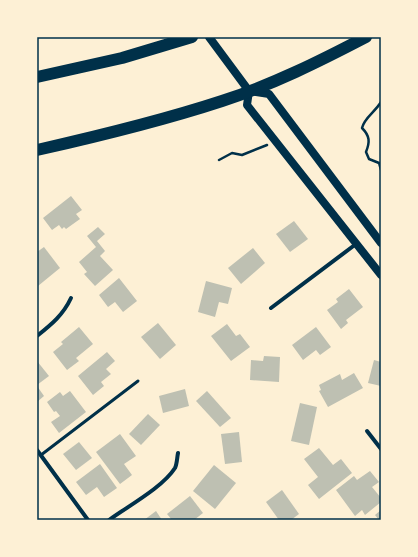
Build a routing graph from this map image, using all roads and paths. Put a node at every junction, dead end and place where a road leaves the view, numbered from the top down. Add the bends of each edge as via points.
1 (192, 37) edge
2 (209, 37) edge
3 (366, 37) edge
4 (37, 77) edge
5 (249, 91) junction
6 (381, 102) edge
7 (275, 142) junction
8 (37, 150) edge
9 (219, 160) dead end
10 (381, 170) edge
11 (381, 243) edge
12 (356, 244) junction
13 (381, 274) edge
14 (71, 298) dead end
15 (272, 308) dead end
16 (37, 336) edge
17 (138, 381) dead end
18 (367, 431) dead end
19 (381, 449) edge
20 (37, 450) edge
21 (178, 453) dead end
22 (41, 456) junction
23 (88, 520) edge
24 (109, 520) edge

1 - 4 highway via 122,58
2 - 5 main road
3 - 5 highway
5 - 7 main road via 247,105
5 - 8 highway via 144,125
5 - 11 main road via 269,94
6 - 10 path via 362,128 368,134 370,142 366,152 369,159 379,162
7 - 9 path via 242,155 232,154
7 - 12 main road
12 - 13 main road
12 - 15 street
14 - 16 street via 57,320
17 - 22 lane
18 - 19 street
20 - 22 street
21 - 24 street via 176,466 171,473
22 - 23 street

